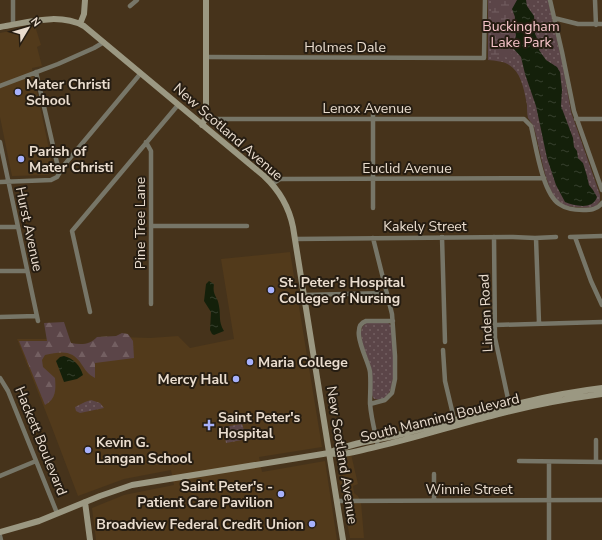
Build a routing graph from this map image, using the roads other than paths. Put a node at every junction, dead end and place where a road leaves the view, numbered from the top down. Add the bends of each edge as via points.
1 (13, 0) edge
2 (86, 0) edge
3 (137, 0) edge
4 (206, 0) edge
5 (485, 0) edge
6 (550, 0) edge
7 (596, 0) edge
8 (130, 6) dead end
9 (554, 18) junction
10 (80, 24) junction
11 (602, 24) edge
12 (13, 25) junction
13 (596, 25) junction
14 (0, 27) edge
15 (104, 42) junction
16 (206, 57) junction
17 (36, 72) junction
18 (141, 73) junction
19 (0, 86) edge
20 (178, 104) junction
21 (373, 112) dead end
22 (373, 119) junction
23 (576, 119) junction
24 (602, 119) edge
25 (204, 122) junction
26 (0, 142) edge
27 (146, 142) junction
28 (61, 170) junction
29 (544, 178) junction
30 (600, 178) edge
31 (373, 179) junction
32 (0, 182) edge
33 (8, 182) junction
34 (272, 184) junction
35 (602, 190) edge
36 (602, 203) edge
37 (373, 208) dead end
38 (151, 226) junction
39 (247, 226) dead end
40 (0, 227) edge
41 (18, 227) junction
42 (602, 236) edge
43 (442, 237) junction
44 (494, 237) junction
45 (556, 237) dead end
46 (373, 238) junction
47 (536, 238) junction
48 (295, 239) junction
49 (27, 271) junction
50 (0, 272) edge
51 (387, 293) junction
52 (304, 295) junction
53 (151, 304) dead end
54 (602, 306) edge
55 (90, 312) dead end
56 (0, 317) edge
57 (393, 321) junction
58 (602, 322) edge
59 (539, 323) junction
60 (495, 325) junction
61 (445, 342) dead end
62 (443, 350) dead end
63 (0, 378) edge
64 (602, 388) edge
65 (579, 394) junction
66 (602, 394) edge
67 (370, 404) junction
68 (510, 408) junction
69 (455, 423) junction
70 (596, 440) dead end
71 (378, 443) junction
72 (329, 453) junction
73 (36, 461) junction
74 (519, 461) dead end
75 (550, 462) junction
76 (596, 462) junction
77 (602, 462) edge
78 (434, 474) dead end
79 (0, 476) edge
80 (337, 500) junction
81 (434, 500) junction
82 (549, 500) junction
83 (602, 500) edge
84 (85, 502) junction
85 (57, 513) junction
86 (0, 532) edge
87 (0, 536) edge
88 (1, 540) edge
89 (90, 540) edge
90 (343, 540) edge
91 (548, 540) edge

1 - 12 street
2 - 10 street
3 - 8 street
4 - 16 street
5 - 16 street, Holmes Dale via 484,58
6 - 9 street
7 - 13 street
9 - 13 street
9 - 23 street
10 - 12 street, New Scotland Avenue via 58,18
10 - 15 street, New Scotland Avenue
11 - 13 street
12 - 14 street, New Scotland Avenue
15 - 17 street
15 - 18 street, New Scotland Avenue
16 - 25 street
17 - 19 street
17 - 28 street via 57,163
18 - 20 street, New Scotland Avenue
18 - 28 street
20 - 25 street, New Scotland Avenue
20 - 27 street
21 - 22 street
22 - 25 street, Lenox Avenue
22 - 29 street, Lenox Avenue via 521,119 528,122 532,131
22 - 31 street
23 - 24 street
23 - 30 street
25 - 34 street, New Scotland Avenue
26 - 33 street, Hurst Avenue
27 - 38 street, Pine Tree Lane via 151,151
27 - 55 street via 72,232
28 - 33 street via 52,180
29 - 31 street, Euclid Avenue
29 - 36 street via 554,199 563,207 592,210
30 - 35 street
31 - 34 street, Euclid Avenue via 280,179
31 - 37 street
32 - 33 street
33 - 41 street, Hurst Avenue
34 - 48 street, New Scotland Avenue via 287,209
38 - 39 street
38 - 53 street, Pine Tree Lane
40 - 41 street
41 - 49 street, Hurst Avenue
42 - 54 street via 573,237
43 - 44 street, Kakely Street
43 - 46 street, Kakely Street
43 - 61 street
44 - 47 street, Kakely Street
44 - 60 street, Linden Road
45 - 47 street, Kakely Street
46 - 48 street, Kakely Street
46 - 51 street
47 - 59 street
48 - 52 street, New Scotland Avenue
49 - 50 street
49 - 56 street, Hurst Avenue via 37,318
51 - 52 street
51 - 57 street
52 - 72 street, New Scotland Avenue
57 - 67 street via 393,390 385,400
57 - 67 street via 366,321 360,326 360,344 370,372
58 - 59 street
59 - 60 street
60 - 68 street, Linden Road via 497,348
62 - 69 street via 445,381
63 - 73 street, Hackett Boulevard via 8,391
64 - 65 street, South Manning Boulevard
65 - 66 street, South Manning Boulevard
65 - 68 street, South Manning Boulevard
67 - 71 street
68 - 69 street, South Manning Boulevard
69 - 71 street, South Manning Boulevard
70 - 76 street
71 - 72 street, South Manning Boulevard via 339,455
72 - 80 street, New Scotland Avenue
72 - 84 street, South Manning Boulevard via 132,485
73 - 79 street
73 - 85 street, Hackett Boulevard
74 - 75 street
75 - 76 street
75 - 82 street
76 - 77 street
78 - 81 street
80 - 81 street, Winnie Street
80 - 90 street, New Scotland Avenue
81 - 82 street, Winnie Street
82 - 83 street, Winnie Street
82 - 91 street
84 - 85 street, South Manning Boulevard
84 - 89 street, Hackett Boulevard
85 - 86 street, South Manning Boulevard
87 - 88 street

